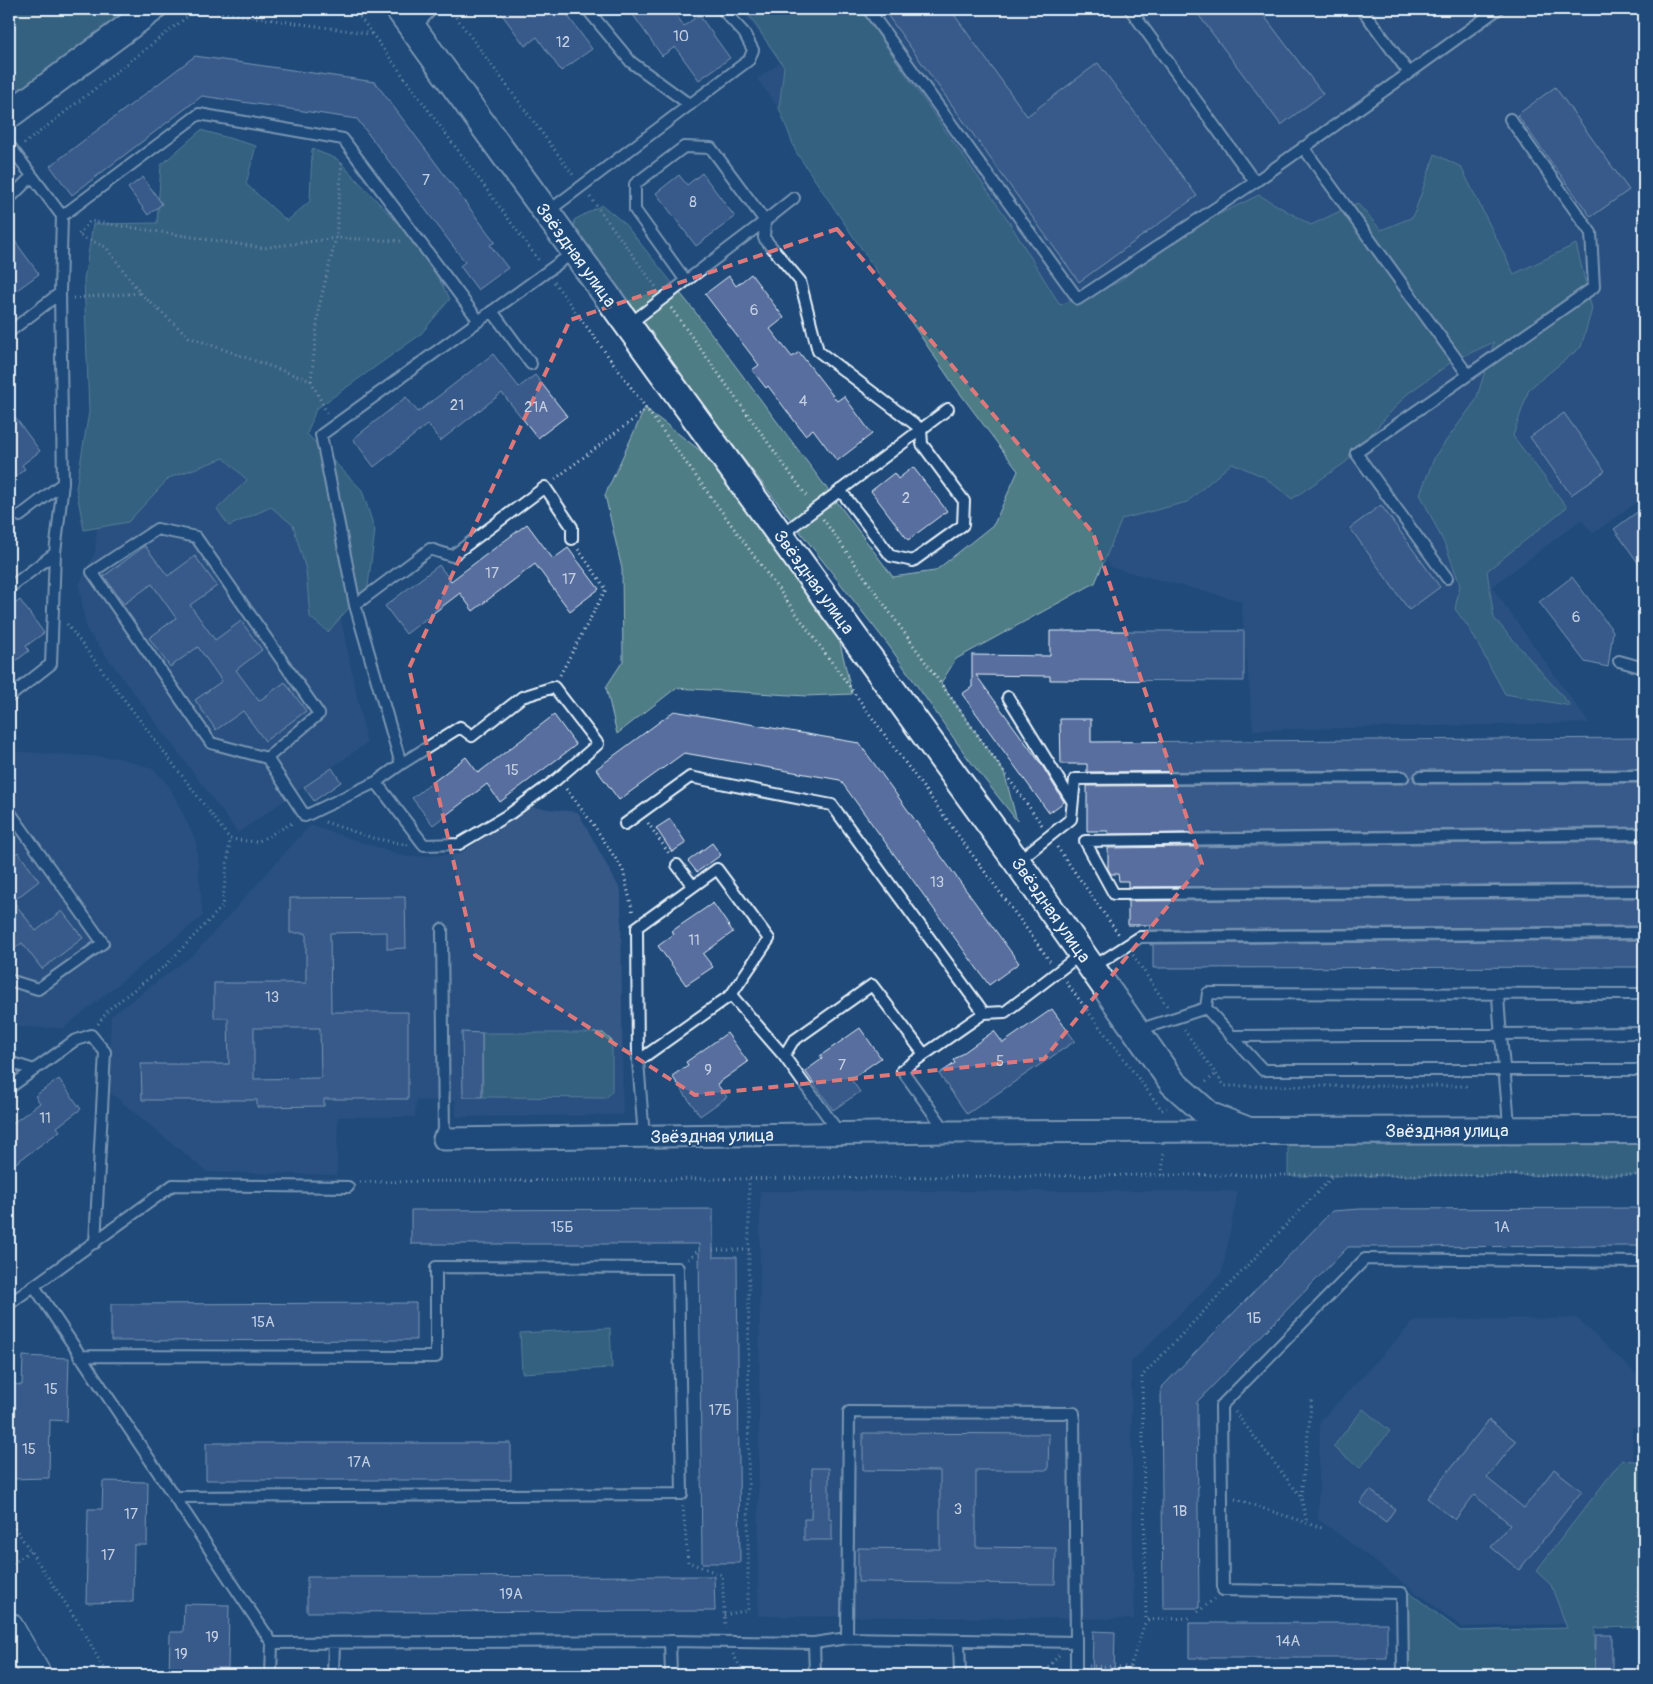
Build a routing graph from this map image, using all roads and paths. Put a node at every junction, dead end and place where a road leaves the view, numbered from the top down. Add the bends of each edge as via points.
1 (152, 9) edge
2 (197, 9) edge
3 (354, 9) edge
4 (432, 9) edge
5 (450, 9) edge
6 (587, 9) edge
7 (722, 9) edge
8 (868, 9) edge
9 (1130, 9) edge
10 (1362, 9) edge
11 (1498, 9) edge
12 (406, 19) edge
13 (373, 34) junction
14 (1409, 73) junction
15 (690, 105) junction
16 (9, 114) edge
17 (1510, 119) dead end
18 (343, 139) junction
19 (1303, 147) junction
20 (11, 149) edge
21 (32, 176) junction
22 (1255, 182) junction
23 (581, 186) junction
24 (794, 198) dead end
25 (9, 199) edge
26 (546, 213) junction
27 (62, 216) junction
28 (765, 221) junction
29 (336, 238) junction
30 (420, 242) junction
31 (574, 252) junction
32 (546, 272) junction
33 (686, 281) junction
34 (140, 293) junction
35 (60, 296) junction
36 (664, 298) junction
37 (492, 311) junction
38 (479, 321) junction
39 (627, 326) junction
40 (9, 332) edge
41 (531, 364) dead end
42 (1468, 375) junction
43 (311, 381) junction
44 (647, 409) junction
45 (948, 409) dead end
46 (334, 426) junction
47 (921, 429) junction
48 (62, 483) junction
49 (545, 487) junction
50 (840, 490) junction
51 (814, 508) junction
52 (20, 516) dead end
53 (780, 535) junction
54 (572, 539) joint
55 (55, 553) junction
56 (1447, 578) dead end
57 (9, 588) edge
58 (53, 606) junction
59 (354, 606) junction
60 (1618, 661) dead end
61 (1644, 668) edge
62 (554, 687) junction
63 (9, 697) edge
64 (1008, 697) dead end
65 (267, 758) junction
66 (401, 764) junction
67 (1644, 776) edge
68 (1403, 777) dead end
69 (1420, 777) dead end
70 (556, 780) junction
71 (376, 782) junction
72 (1072, 801) junction
73 (9, 811) edge
74 (641, 812) junction
75 (305, 816) junction
76 (625, 824) dead end
77 (1644, 834) edge
78 (1049, 836) junction
79 (230, 838) junction
80 (424, 845) junction
81 (1017, 862) junction
82 (677, 865) joint
83 (693, 886) junction
84 (1644, 891) edge
85 (637, 927) junction
86 (442, 929) dead end
87 (1644, 933) edge
88 (1126, 945) junction
89 (1087, 960) junction
90 (1058, 972) junction
91 (9, 980) edge
92 (1498, 994) junction
93 (1644, 994) edge
94 (731, 996) junction
95 (1206, 1008) junction
96 (984, 1013) junction
97 (1175, 1018) junction
98 (1137, 1031) junction
99 (1644, 1033) edge
100 (1500, 1034) junction
101 (91, 1036) junction
102 (1232, 1036) junction
103 (924, 1054) junction
104 (784, 1056) junction
105 (638, 1061) junction
106 (9, 1062) edge
107 (1504, 1069) junction
108 (34, 1070) junction
109 (1644, 1070) edge
110 (1216, 1074) junction
111 (1507, 1086) junction
112 (9, 1088) edge
113 (1188, 1096) junction
114 (1644, 1130) edge
115 (1249, 1131) junction
116 (1509, 1131) junction
117 (947, 1132) junction
118 (840, 1135) junction
119 (644, 1137) junction
120 (444, 1139) joint
121 (1644, 1175) edge
122 (1333, 1176) junction
123 (749, 1179) junction
124 (348, 1187) joint
125 (95, 1243) junction
126 (713, 1250) dead end
127 (749, 1250) junction
128 (1644, 1262) edge
129 (34, 1286) junction
130 (9, 1304) edge
131 (79, 1356) junction
132 (1312, 1398) dead end
133 (1226, 1401) junction
134 (682, 1494) junction
135 (1222, 1496) junction
136 (176, 1497) junction
137 (1301, 1497) junction
138 (9, 1519) edge
139 (1307, 1523) junction
140 (1322, 1528) dead end
141 (31, 1550) junction
142 (9, 1566) edge
143 (1644, 1579) edge
144 (1223, 1590) junction
145 (1198, 1612) dead end
146 (724, 1615) junction
147 (1189, 1618) dead end
148 (1146, 1620) junction
149 (9, 1627) edge
150 (1637, 1627) dead end
151 (847, 1638) junction
152 (670, 1641) junction
153 (725, 1642) junction
154 (959, 1642) junction
155 (1074, 1642) junction
156 (272, 1643) junction
157 (334, 1643) junction
158 (814, 1643) junction
159 (1130, 1667) junction
160 (1076, 1670) edge
161 (37, 1675) edge
162 (107, 1675) edge
163 (271, 1675) edge
164 (333, 1675) edge
165 (671, 1675) edge
166 (745, 1675) edge
167 (815, 1675) edge
168 (960, 1675) edge
169 (1042, 1675) edge
170 (1130, 1675) edge
171 (1403, 1675) edge

1 - 16 street
2 - 13 path
2 - 20 path
3 - 13 path
4 - 12 lane
5 - 23 path
6 - 15 lane via 631,62
7 - 15 lane via 744,33 753,50 749,60
8 - 22 lane via 1078,299
9 - 22 lane
10 - 14 lane
11 - 14 lane
12 - 26 street, Звёздная улица
13 - 32 path
14 - 19 lane
15 - 23 lane
17 - 42 lane via 1591,233 1594,287
18 - 27 lane via 199,114
18 - 29 path
18 - 30 lane
19 - 22 lane
19 - 42 lane
20 - 21 lane
21 - 25 lane
21 - 27 lane
23 - 26 lane
23 - 36 path
24 - 28 lane
26 - 31 street, Звёздная улица
27 - 35 lane
28 - 33 lane
28 - 33 lane via 711,148 684,147 635,184 634,210
28 - 47 lane via 764,238 800,281 818,351
29 - 30 path
29 - 34 path via 263,248 90,221 78,235 106,247
29 - 43 path via 319,307
30 - 38 lane
31 - 32 lane
31 - 39 street, Звёздная улица
32 - 37 lane
32 - 44 path
33 - 36 lane
34 - 35 path
34 - 43 path via 189,337
35 - 40 lane
35 - 48 lane
36 - 39 lane
36 - 51 path
37 - 38 lane
37 - 41 lane
38 - 46 lane
39 - 53 street, Звёздная улица
42 - 56 lane via 1356,453
43 - 46 path
44 - 49 path
44 - 90 path
45 - 47 lane
46 - 59 lane via 320,435
47 - 50 lane
47 - 50 lane via 922,444 964,500 963,525 913,561 891,556
48 - 52 lane
48 - 55 lane
49 - 54 lane via 572,527
49 - 59 lane via 452,556 430,549
50 - 51 lane
51 - 53 lane
51 - 78 path
53 - 81 street, Звёздная улица
54 - 62 path via 606,590
55 - 57 lane
55 - 58 lane
58 - 63 lane via 51,664
58 - 79 path
59 - 66 lane
60 - 61 lane
62 - 66 lane via 522,697 472,736 460,727
62 - 70 lane via 598,744
64 - 72 lane
65 - 65 lane via 212,743 92,572 158,529 196,537 319,714
65 - 75 lane
66 - 71 lane
67 - 69 lane
68 - 72 lane via 1075,778
70 - 80 lane via 511,813 459,844
70 - 85 path via 570,793 623,870
71 - 75 lane
71 - 80 lane
72 - 78 lane via 1071,819
73 - 91 lane via 103,943 38,989
74 - 76 lane
74 - 82 path
74 - 96 lane via 690,777 832,805
75 - 79 path via 258,842
75 - 80 path via 373,838
77 - 84 lane via 1084,842 1114,894
78 - 81 lane
78 - 88 path
79 - 101 path via 222,907 166,965 108,1009
81 - 89 street, Звёздная улица
82 - 83 lane
83 - 85 lane
83 - 94 lane via 717,869 769,939
85 - 105 lane
86 - 120 lane
87 - 88 lane via 1140,937
88 - 89 lane
88 - 97 path
89 - 90 lane
89 - 98 street, Звёздная улица
90 - 96 lane via 1005,1012
90 - 113 path via 1162,1110
92 - 93 lane
92 - 95 lane via 1208,993
92 - 100 lane
94 - 104 lane
94 - 105 lane
95 - 97 lane
95 - 102 lane
96 - 103 lane
97 - 98 lane
97 - 110 path
98 - 113 street, Звёздная улица via 1173,1083
99 - 100 lane
100 - 102 lane
100 - 107 lane
101 - 108 lane via 74,1041
101 - 125 lane via 105,1052
102 - 107 lane via 1263,1070
103 - 104 lane via 872,985 793,1042
103 - 117 lane via 902,1070
104 - 118 lane
105 - 119 lane
106 - 108 lane
107 - 109 lane
107 - 111 lane
108 - 112 lane
110 - 111 path via 1225,1086
110 - 113 path
111 - 116 lane
113 - 115 street, Звёздная улица via 1210,1116
114 - 116 street, Звёздная улица
115 - 116 street, Звёздная улица
115 - 117 street, Звёздная улица
117 - 118 street, Звёздная улица
118 - 119 street, Звёздная улица
119 - 120 street, Звёздная улица
121 - 122 path
122 - 123 path
122 - 148 path via 1142,1376
123 - 124 path via 364,1180
123 - 127 path
124 - 125 lane via 173,1185
125 - 129 lane
126 - 127 path
127 - 146 path via 748,1610
128 - 133 lane via 1365,1259
129 - 130 lane
129 - 131 lane
131 - 134 lane via 436,1357 436,1267 678,1268
131 - 136 lane
132 - 137 path
133 - 135 lane via 1222,1406
133 - 137 path
134 - 136 lane
134 - 146 path via 688,1562 722,1575
135 - 139 path via 1243,1500
135 - 144 lane
136 - 156 lane
137 - 139 path
138 - 141 path
139 - 140 path
141 - 142 path
141 - 162 path via 82,1628
143 - 150 path via 1640,1583 1637,1602
144 - 145 path
144 - 171 lane via 1402,1593
146 - 153 path
147 - 148 path
148 - 159 path
149 - 161 main road
151 - 154 lane
151 - 155 lane via 849,1412 1074,1413
151 - 158 lane
152 - 153 lane
152 - 157 lane
152 - 165 lane
153 - 158 lane
153 - 166 path
154 - 155 lane
154 - 168 lane
155 - 160 lane
155 - 169 path
156 - 157 lane
156 - 163 lane
157 - 164 lane
158 - 167 lane
159 - 160 path
159 - 170 path

